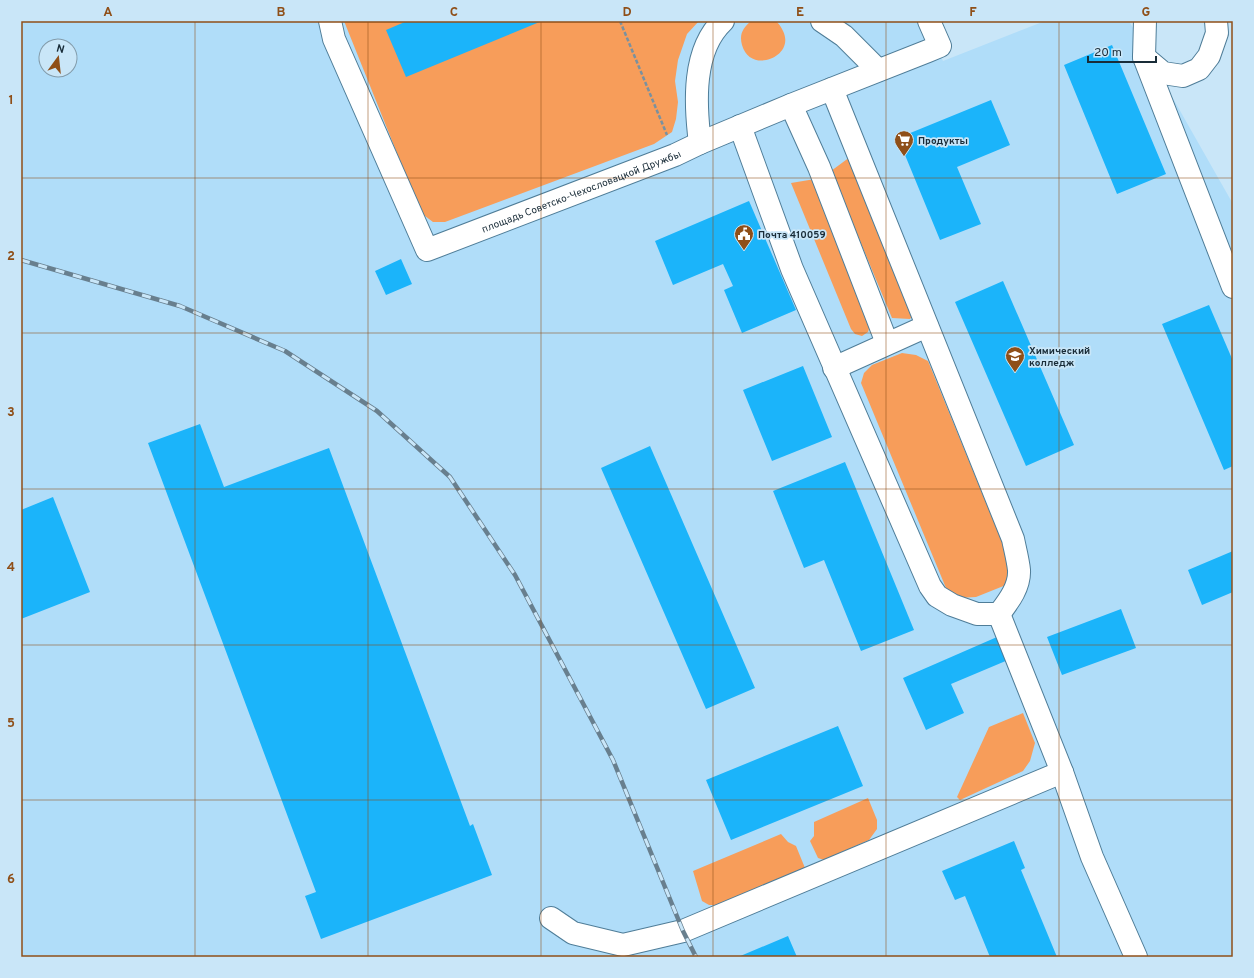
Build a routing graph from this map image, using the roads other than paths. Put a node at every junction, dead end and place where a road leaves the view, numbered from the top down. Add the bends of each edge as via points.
1 (330, 21) edge
2 (722, 21) edge
3 (822, 21) edge
4 (929, 21) edge
5 (1145, 21) edge
6 (1216, 21) edge
7 (1144, 58) junction
8 (878, 70) junction
9 (832, 89) junction
10 (791, 105) junction
11 (740, 126) junction
12 (700, 143) junction
13 (1233, 288) edge
14 (927, 326) junction
15 (887, 344) junction
16 (834, 368) junction
17 (999, 614) junction
18 (1062, 772) junction
19 (551, 918) dead end
20 (1136, 957) edge

1 - 12 lane, площадь Советско-Чехословацкой Дружбы via 334,39 427,250 675,155
2 - 12 lane via 708,42 700,64 697,118
3 - 8 lane via 844,36
4 - 8 lane, площадь Советско-Чехословацкой Дружбы via 940,46
5 - 7 lane
6 - 7 lane via 1216,33 1209,56 1199,69 1183,76 1163,73
7 - 13 lane
8 - 9 lane, площадь Советско-Чехословацкой Дружбы
9 - 10 lane, площадь Советско-Чехословацкой Дружбы
9 - 14 lane
10 - 11 lane, площадь Советско-Чехословацкой Дружбы
10 - 15 lane via 819,167
11 - 12 lane, площадь Советско-Чехословацкой Дружбы
11 - 16 lane via 792,269
14 - 15 lane
14 - 17 lane via 1013,539 1019,571 1016,587
15 - 16 lane
16 - 17 lane via 930,586 937,596 952,605 977,614
17 - 18 lane
18 - 19 lane via 683,931 623,945 573,933
18 - 20 lane via 1092,857

